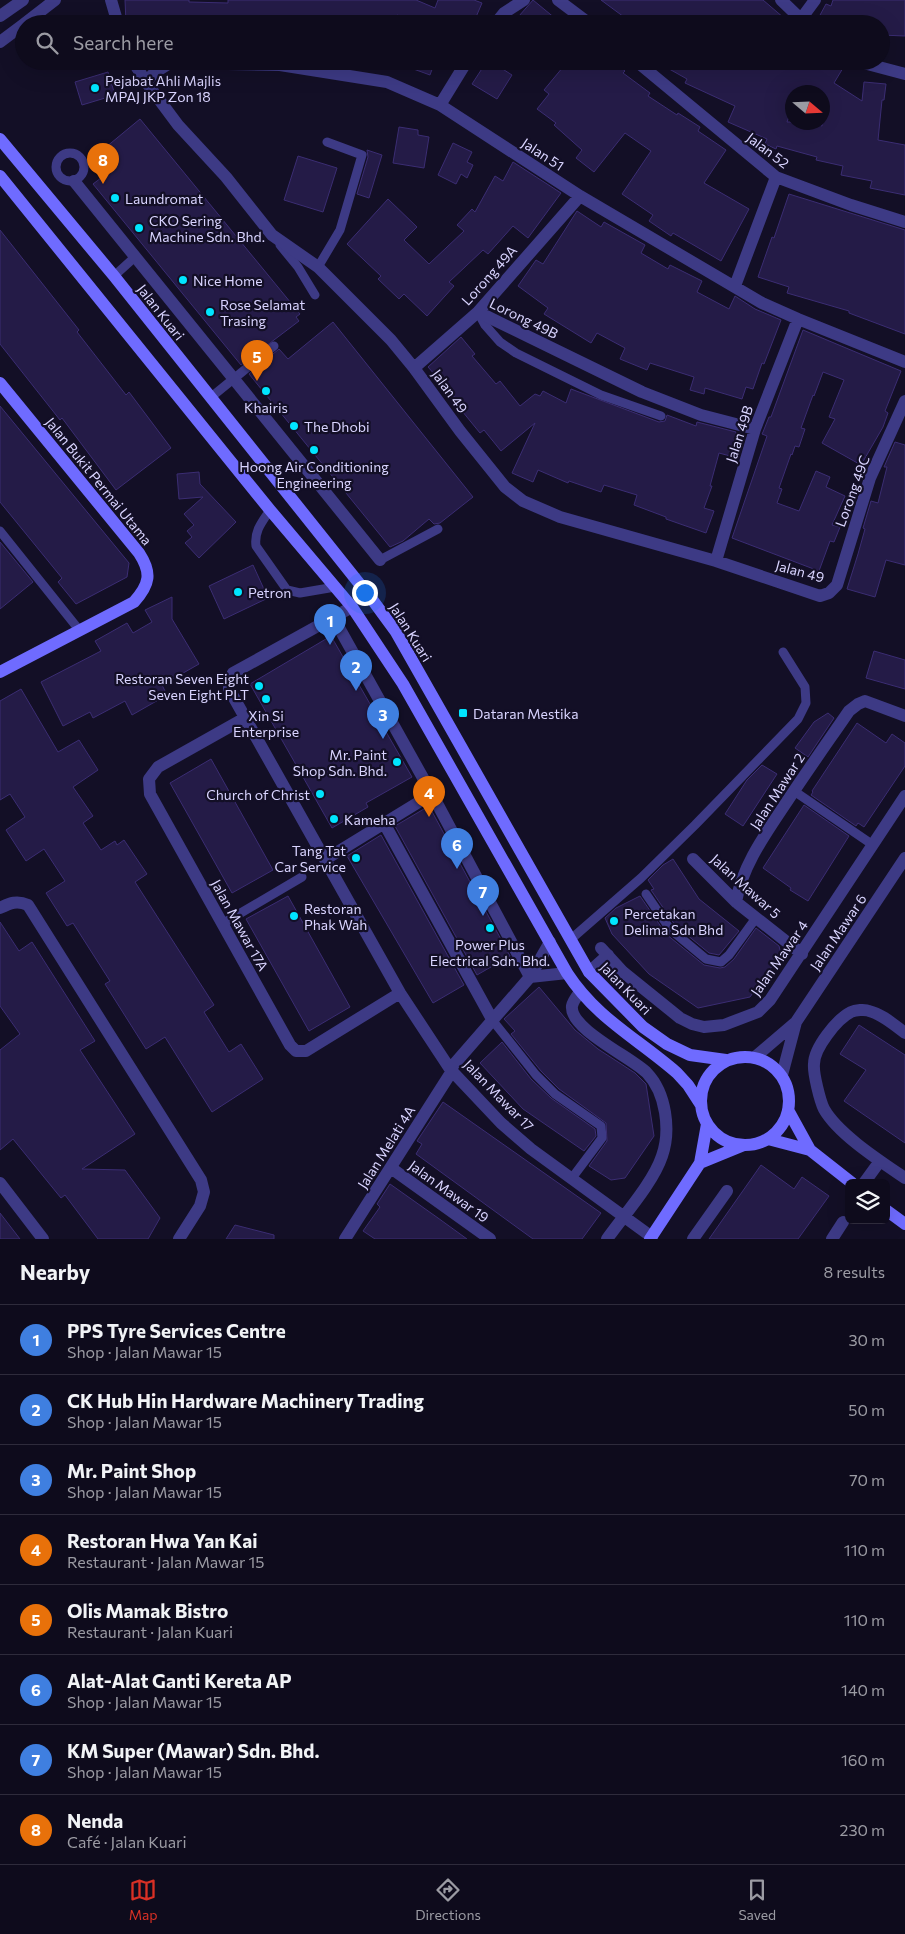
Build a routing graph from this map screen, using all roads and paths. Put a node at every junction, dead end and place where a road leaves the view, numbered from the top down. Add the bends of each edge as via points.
1 (23, 0) edge
2 (55, 0) edge
3 (111, 0) edge
4 (524, 0) edge
5 (558, 0) edge
6 (781, 0) edge
7 (815, 0) edge
8 (36, 15) edge
9 (115, 15) edge
10 (502, 15) edge
11 (578, 15) edge
12 (797, 15) edge
13 (807, 15) edge
14 (0, 16) edge
15 (15, 31) edge
16 (0, 42) edge
17 (139, 70) edge
18 (159, 70) edge
19 (311, 70) edge
20 (461, 70) edge
21 (647, 70) edge
22 (890, 70) edge
23 (905, 74) edge
24 (146, 82) junction
25 (440, 105) junction
26 (0, 138) edge
27 (327, 142) dead end
28 (0, 176) edge
29 (776, 178) junction
30 (74, 181) dead end
31 (580, 196) junction
32 (905, 222) edge
33 (272, 235) junction
34 (134, 257) junction
35 (318, 267) junction
36 (114, 276) junction
37 (734, 286) junction
38 (314, 295) dead end
39 (478, 312) junction
40 (798, 319) junction
41 (274, 346) dead end
42 (905, 362) edge
43 (414, 368) junction
44 (233, 380) junction
45 (0, 383) edge
46 (210, 398) junction
47 (905, 401) edge
48 (661, 416) dead end
49 (755, 429) junction
50 (270, 510) junction
51 (438, 529) dead end
52 (0, 531) edge
53 (380, 560) joint
54 (716, 561) junction
55 (335, 587) junction
56 (832, 592) joint
57 (352, 607) junction
58 (333, 616) junction
59 (80, 631) junction
60 (783, 652) dead end
61 (0, 672) edge
62 (905, 716) edge
63 (245, 718) junction
64 (794, 791) junction
65 (432, 794) junction
66 (905, 796) edge
67 (384, 823) junction
68 (873, 845) junction
69 (905, 858) edge
70 (326, 859) junction
71 (694, 859) dead end
72 (302, 877) dead end
73 (646, 894) dead end
74 (736, 902) junction
75 (0, 908) edge
76 (756, 918) junction
77 (222, 924) junction
78 (570, 940) junction
79 (550, 942) junction
80 (802, 954) junction
81 (589, 972) junction
82 (567, 973) junction
83 (530, 977) junction
84 (580, 992) junction
85 (400, 993) junction
86 (493, 1021) junction
87 (796, 1022) junction
88 (905, 1033) edge
89 (755, 1057) junction
90 (726, 1060) junction
91 (451, 1070) junction
92 (782, 1075) junction
93 (701, 1105) junction
94 (788, 1110) junction
95 (707, 1124) junction
96 (768, 1139) junction
97 (744, 1145) junction
98 (810, 1150) junction
99 (880, 1161) junction
100 (700, 1163) junction
101 (391, 1168) junction
102 (572, 1178) junction
103 (905, 1178) edge
104 (847, 1179) edge
105 (867, 1179) edge
106 (0, 1183) edge
107 (727, 1191) dead end
108 (890, 1213) edge
109 (624, 1215) junction
110 (843, 1222) dead end
111 (905, 1224) edge
112 (651, 1238) edge
113 (43, 1239) edge
114 (179, 1239) edge
115 (346, 1239) edge
116 (490, 1239) edge
117 (607, 1239) edge
118 (693, 1239) edge
119 (832, 1239) edge

1 - 14 street
2 - 8 street
3 - 9 street
4 - 10 street
5 - 11 street
6 - 12 street
7 - 13 street
15 - 16 street
17 - 24 street, Jalan 49
18 - 24 street, Jalan 51
19 - 25 street, Jalan 51 via 387,82
20 - 25 street
21 - 29 street, Jalan 52
22 - 23 street
24 - 33 street, Jalan 49 via 178,125 226,177
25 - 31 street, Jalan 51
26 - 36 street, Jalan Kuari
27 - 35 lane via 362,154 340,230
28 - 50 street
29 - 32 street, Jalan 52
29 - 37 street
30 - 34 street
31 - 37 street, Jalan 51
31 - 39 street, Lorong 49A
33 - 35 street, Jalan 49
33 - 38 lane via 298,267
34 - 36 lane
34 - 44 street
35 - 43 street, Jalan 49 via 391,340
36 - 46 street, Jalan Kuari
37 - 40 street, Jalan 51
39 - 43 street, Lorong 49A
39 - 48 lane, Lorong 49B via 500,342 516,353 601,395
39 - 49 street, Lorong 49B via 642,392 700,414
40 - 42 street, Jalan 51
40 - 49 street, Jalan 49B
41 - 44 lane
43 - 54 street, Jalan 49 via 490,470 523,501 560,517
44 - 46 lane
44 - 53 street
45 - 59 street, Jalan Bukit Permai Utama via 146,565 146,586 134,602
46 - 78 street, Jalan Kuari via 396,632
47 - 56 street, Lorong 49C via 870,478 838,582
49 - 54 street, Jalan 49B
50 - 55 street
50 - 55 lane via 258,528 256,546 287,590 300,593
51 - 53 lane
52 - 59 lane
54 - 56 street, Jalan 49 via 820,596
55 - 57 street
57 - 58 street
57 - 79 street via 403,684
58 - 63 street via 233,673 229,689
58 - 65 street
59 - 61 street, Jalan Bukit Permai Utama
60 - 78 lane via 805,687 806,703 798,719 641,878
62 - 64 street, Jalan Mawar 2 via 865,701 858,704 849,711
63 - 70 street
63 - 77 street, Jalan Mawar 17A via 158,767 150,780 150,794
64 - 68 lane
64 - 74 street, Jalan Mawar 2 via 744,873
65 - 67 street
65 - 83 street
66 - 68 street, Jalan Mawar 4
67 - 70 street
67 - 86 street
68 - 80 street, Jalan Mawar 4
69 - 87 street, Jalan Mawar 6
70 - 85 street
71 - 74 street, Jalan Mawar 5
72 - 77 lane
73 - 76 lane via 670,929 706,959 721,962
74 - 76 street, Jalan Mawar 5
75 - 114 street via 13,902 28,905 201,1180 204,1192 200,1206
76 - 80 street, Jalan Mawar 5
77 - 85 street, Jalan Mawar 17A via 290,1046 296,1051 306,1051
78 - 81 street, Jalan Kuari
79 - 82 street
79 - 83 street, Jalan Mawar 17
80 - 81 street, Jalan Mawar 4 via 758,1012 724,1025 704,1027 680,1018 623,972 604,951
81 - 90 street, Jalan Kuari via 643,1027 667,1044 690,1055
82 - 83 street
82 - 84 street
83 - 86 street, Jalan Mawar 17
84 - 93 street via 677,1073
84 - 109 street via 572,1004 577,1020 600,1042 646,1072 658,1087 665,1114 666,1138 662,1156
85 - 91 street
86 - 91 street, Jalan Mawar 17
86 - 102 lane via 555,1094 601,1126 602,1138
87 - 89 street, Jalan Mawar 6
87 - 92 street, Jalan Mawar 6
88 - 99 street via 869,1010 852,1011 837,1022 814,1063 823,1107 834,1123
89 - 90 street via 740,1056
89 - 92 street
90 - 93 street via 706,1079
91 - 101 street, Jalan Melati 4A
91 - 102 street, Jalan Mawar 17 via 501,1123
92 - 94 street via 787,1086
93 - 95 street
94 - 96 street via 781,1126
94 - 98 street
95 - 97 street via 729,1142
95 - 100 street
96 - 97 street
96 - 98 street
97 - 100 street
98 - 104 street
99 - 103 street
99 - 105 street
100 - 112 street
101 - 115 street, Jalan Melati 4A
101 - 116 street, Jalan Mawar 19
102 - 109 street, Jalan Mawar 17
106 - 113 street
107 - 118 street
108 - 111 street
109 - 112 street, Jalan Mawar 17
109 - 117 street
110 - 119 street

